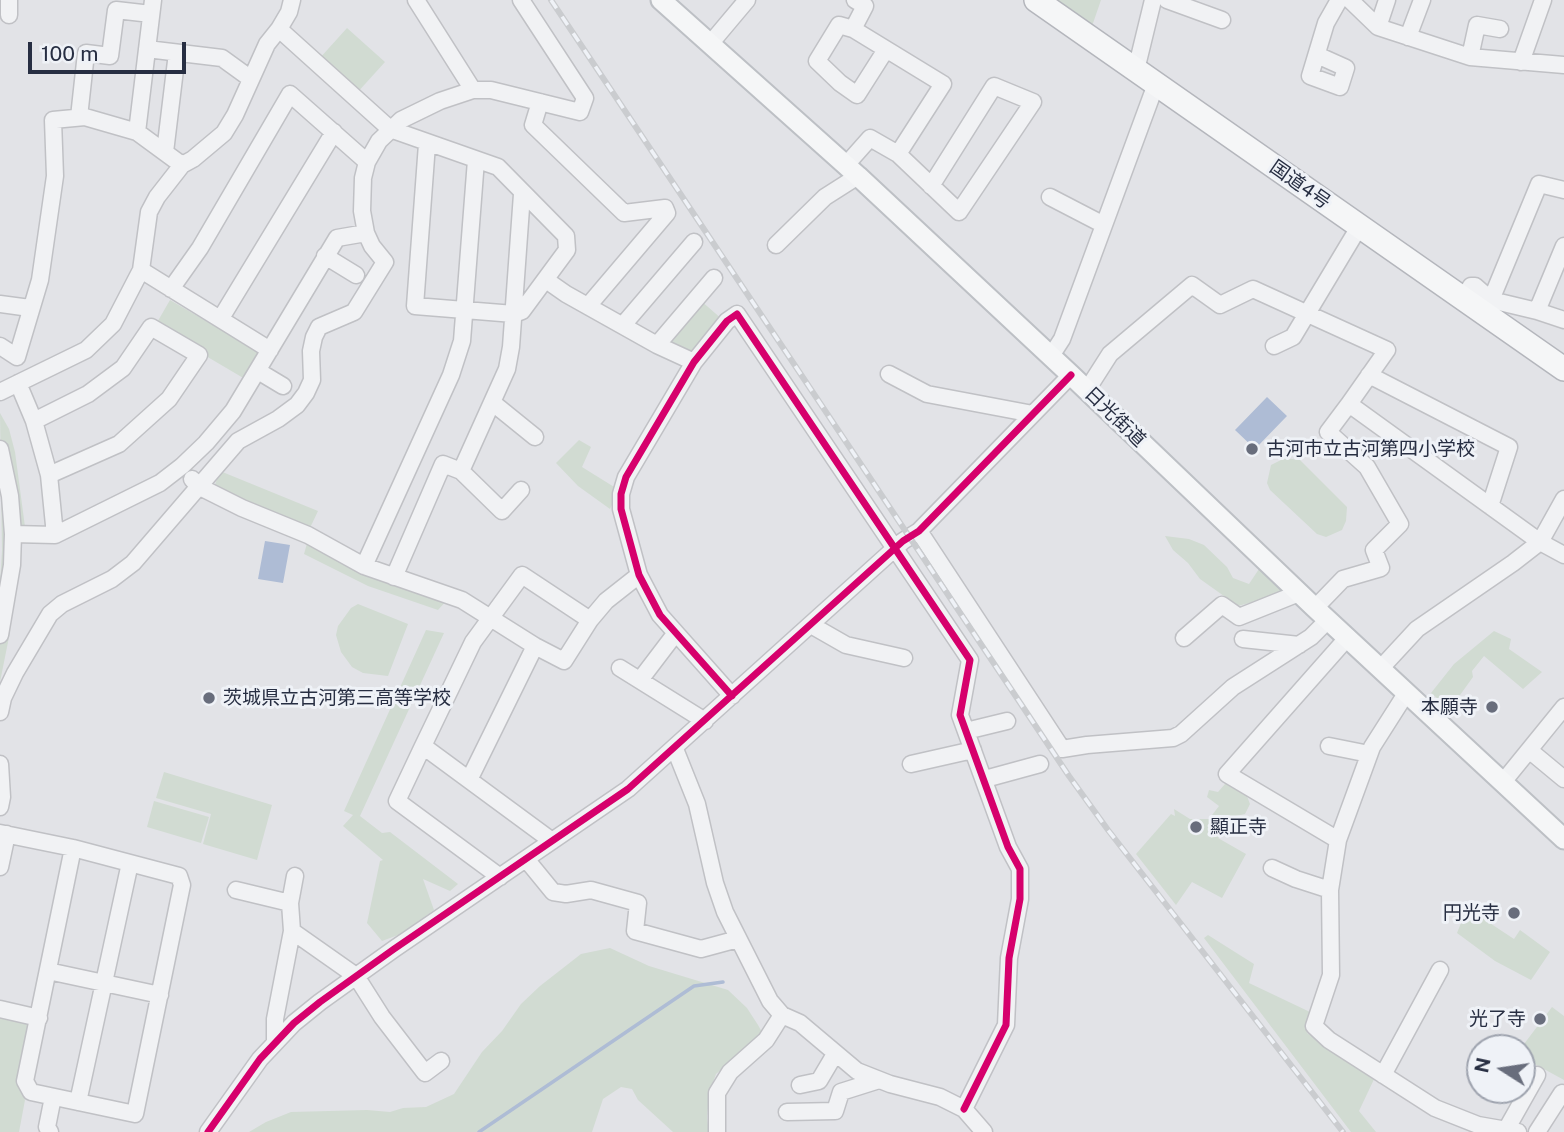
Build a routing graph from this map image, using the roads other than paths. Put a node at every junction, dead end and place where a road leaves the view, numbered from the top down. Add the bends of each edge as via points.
1 (292, 0) edge
2 (416, 0) edge
3 (521, 0) edge
4 (661, 0) edge
5 (747, 0) edge
6 (855, 0) edge
7 (1036, 0) edge
8 (1153, 0) edge
9 (1167, 0) edge
10 (1339, 0) edge
11 (1350, 0) edge
12 (1387, 0) edge
13 (1422, 0) edge
14 (1543, 0) edge
15 (152, 7) edge
16 (1222, 20) dead end
17 (1378, 27) junction
18 (279, 29) junction
19 (852, 29) junction
20 (1500, 29) dead end
21 (1408, 37) junction
22 (710, 44) junction
23 (147, 50) junction
24 (885, 51) junction
25 (177, 53) junction
26 (1317, 55) dead end
27 (1470, 57) junction
28 (1521, 62) junction
29 (1564, 65) edge
30 (1136, 70) junction
31 (251, 79) junction
32 (1156, 84) junction
33 (473, 90) junction
34 (540, 102) junction
35 (79, 117) junction
36 (390, 129) junction
37 (137, 132) junction
38 (334, 132) junction
39 (427, 144) junction
40 (165, 152) junction
41 (898, 154) junction
42 (476, 160) junction
43 (367, 162) junction
44 (182, 165) junction
45 (852, 171) junction
46 (932, 186) junction
47 (1564, 190) edge
48 (522, 194) junction
49 (1049, 197) dead end
50 (1104, 225) junction
51 (1359, 227) junction
52 (366, 233) junction
53 (694, 242) dead end
54 (776, 244) dead end
55 (1564, 246) edge
56 (325, 256) junction
57 (141, 270) junction
58 (356, 275) dead end
59 (714, 278) dead end
60 (546, 280) junction
61 (171, 289) junction
62 (1463, 299) junction
63 (1491, 300) junction
64 (0, 304) edge
65 (588, 306) junction
66 (30, 308) junction
67 (465, 309) junction
68 (1537, 311) junction
69 (514, 314) junction
70 (1308, 314) junction
71 (221, 318) junction
72 (1564, 320) edge
73 (623, 325) junction
74 (657, 345) junction
75 (0, 346) edge
76 (1274, 346) dead end
77 (270, 350) junction
78 (1051, 356) junction
79 (17, 357) junction
80 (694, 362) junction
81 (1564, 369) edge
82 (258, 371) junction
83 (43, 372) junction
84 (889, 374) dead end
85 (1071, 375) junction
86 (1369, 375) junction
87 (18, 383) junction
88 (283, 386) dead end
89 (1087, 390) junction
90 (0, 392) edge
91 (493, 402) junction
92 (1349, 404) junction
93 (1033, 414) junction
94 (34, 421) junction
95 (535, 437) dead end
96 (0, 449) edge
97 (182, 466) junction
98 (461, 471) junction
99 (49, 475) junction
100 (198, 486) junction
101 (521, 490) dead end
102 (1564, 499) edge
103 (1490, 506) junction
104 (919, 531) junction
105 (13, 534) junction
106 (55, 535) junction
107 (1540, 542) junction
108 (895, 548) junction
109 (1564, 555) edge
110 (364, 566) junction
111 (639, 575) junction
112 (394, 577) junction
113 (1299, 593) junction
114 (1321, 614) junction
115 (492, 617) junction
116 (590, 620) junction
117 (811, 625) junction
118 (675, 634) junction
119 (0, 635) edge
120 (1348, 637) junction
121 (1184, 638) dead end
122 (1243, 639) dead end
123 (1299, 645) junction
124 (535, 646) junction
125 (904, 658) dead end
126 (620, 668) dead end
127 (1380, 669) junction
128 (640, 680) junction
129 (1407, 692) junction
130 (732, 695) junction
131 (1564, 707) edge
132 (0, 712) edge
133 (705, 721) junction
134 (1007, 721) dead end
135 (966, 732) junction
136 (424, 746) junction
137 (1329, 746) dead end
138 (675, 749) junction
139 (973, 750) junction
140 (1529, 750) junction
141 (1370, 754) junction
142 (0, 764) edge
143 (911, 764) dead end
144 (1040, 764) dead end
145 (985, 779) junction
146 (1564, 779) edge
147 (469, 780) junction
148 (1503, 782) junction
149 (0, 807) edge
150 (3, 834) edge
151 (1564, 839) edge
152 (1338, 840) junction
153 (552, 841) junction
154 (74, 848) junction
155 (526, 859) junction
156 (130, 863) junction
157 (0, 867) edge
158 (1272, 868) dead end
159 (295, 876) dead end
160 (500, 877) junction
161 (236, 890) dead end
162 (1330, 890) junction
163 (290, 903) junction
164 (292, 931) junction
165 (738, 939) junction
166 (1440, 970) dead end
167 (48, 971) junction
168 (356, 976) junction
169 (104, 984) junction
170 (160, 995) junction
171 (0, 1009) edge
172 (782, 1016) junction
173 (38, 1018) junction
174 (275, 1042) junction
175 (835, 1054) junction
176 (441, 1061) dead end
177 (1537, 1074) dead end
178 (1383, 1075) junction
179 (879, 1080) junction
180 (800, 1085) dead end
181 (1562, 1093) dead end
182 (53, 1097) junction
183 (78, 1102) junction
184 (964, 1110) junction
185 (787, 1112) dead end
186 (1512, 1131) edge
187 (50, 1132) edge
188 (208, 1132) edge
189 (717, 1132) edge
190 (984, 1132) edge
191 (1537, 1132) edge

1 - 18 street
2 - 33 street
3 - 34 street via 585,98 580,111
4 - 22 main road, 日光街道
5 - 22 street
6 - 19 street via 865,6
7 - 30 highway, 国道4号
8 - 30 street
9 - 16 street
10 - 26 street via 1326,23
11 - 17 street
12 - 17 street
13 - 21 street
14 - 28 street
15 - 23 street
15 - 35 street via 116,9 110,56 86,53
17 - 21 street
18 - 31 street
18 - 36 street
19 - 24 street
19 - 24 street via 839,25 817,61 856,95
20 - 27 street via 1477,24
21 - 27 street
22 - 45 main road, 日光街道
23 - 25 street
23 - 37 street
24 - 41 street via 943,84
25 - 31 street via 222,58
25 - 40 street
27 - 28 street
28 - 29 street
30 - 32 highway, 国道4号
31 - 44 street via 224,133
32 - 50 street
32 - 51 highway, 国道4号
33 - 34 street
33 - 36 street via 440,101
34 - 65 street via 533,125 624,214 665,208 667,213
35 - 37 street
35 - 66 street via 53,120 55,176 40,279
36 - 39 street
36 - 43 street
37 - 40 street
38 - 43 street
38 - 61 street via 290,94
38 - 71 street
39 - 42 street
39 - 67 street via 415,306
40 - 44 street
41 - 45 street via 870,138
41 - 46 street
42 - 48 street via 498,167
42 - 67 street
43 - 52 street via 362,211
44 - 57 street via 149,212
45 - 54 street
45 - 78 main road, 日光街道
46 - 46 street via 959,212 1033,102 993,86
47 - 63 street via 1539,184
48 - 60 street via 566,236 566,250
48 - 69 street
49 - 50 street
50 - 78 street via 1062,339
51 - 62 highway, 国道4号
51 - 70 street
52 - 56 street via 337,237
52 - 100 street via 385,262 354,312 319,327 306,393 278,419 238,441
53 - 73 street
55 - 68 street
56 - 58 street
56 - 77 street
57 - 61 street
57 - 83 street via 113,324 86,350
59 - 74 street
60 - 65 street
60 - 69 street via 522,311
61 - 71 street
62 - 63 street via 1475,286
62 - 81 highway, 国道4号
63 - 68 street
64 - 66 street
65 - 73 street
66 - 79 street
67 - 69 street
67 - 110 street via 462,341 451,376
68 - 72 street
69 - 91 street via 507,369
70 - 76 street via 1293,337
70 - 86 street via 1387,350
70 - 89 street via 1253,289 1220,305 1192,285 1110,354
71 - 77 street
73 - 74 street
74 - 80 street
75 - 79 street
77 - 82 street
78 - 85 main road, 日光街道
79 - 83 street
80 - 108 street via 737,314
80 - 111 street via 626,477 621,494
82 - 88 street
82 - 97 street via 233,411
83 - 87 street
84 - 93 street via 927,394
85 - 89 main road, 日光街道
85 - 93 street
86 - 92 street
86 - 103 street via 1509,447
87 - 90 street
87 - 94 street
89 - 113 main road, 日光街道
91 - 95 street
91 - 98 street
92 - 103 street
92 - 114 street via 1328,432 1367,467 1400,524 1374,550 1381,568 1343,579
93 - 104 street
94 - 99 street
94 - 99 street via 88,394 123,368 151,327 199,355 169,399 119,444
96 - 105 street
97 - 100 street
97 - 106 street via 160,483
98 - 101 street via 502,511
98 - 112 street via 443,464
99 - 106 street
100 - 110 street via 308,535
100 - 132 street via 132,563 50,614 15,673
102 - 107 street
103 - 107 street
104 - 108 street
104 - 123 street via 1062,749 1173,738 1233,687
105 - 106 street
105 - 119 street
107 - 109 street
107 - 127 street via 1417,629
108 - 117 street
108 - 135 street via 970,660 960,715
110 - 112 street
111 - 116 street
111 - 118 street
112 - 115 street via 461,600
113 - 114 main road, 日光街道
113 - 121 street via 1240,617 1222,605
114 - 120 main road, 日光街道
114 - 123 street via 1311,637
115 - 116 street via 522,575
115 - 124 street
115 - 136 street via 472,642
116 - 124 street via 564,662
117 - 125 street via 846,645
117 - 130 street
118 - 128 street
118 - 130 street
120 - 127 main road, 日光街道
120 - 152 street via 1227,774
122 - 123 street
124 - 147 street
126 - 128 street
127 - 129 main road, 日光街道
128 - 133 street
129 - 141 street
129 - 148 main road, 日光街道
130 - 133 street
131 - 140 street
133 - 138 street
134 - 135 street
135 - 139 street
136 - 147 street
136 - 160 street via 397,801
137 - 141 street
138 - 153 street via 628,789
138 - 165 street via 697,804 715,883
139 - 143 street
139 - 145 street
140 - 146 street
140 - 148 street
141 - 152 street
142 - 149 street
144 - 145 street
145 - 184 street via 1020,869 1020,899 1009,958 1006,1025
147 - 153 street
148 - 151 main road, 日光街道
150 - 154 street
150 - 157 street
152 - 162 street
153 - 155 street
154 - 156 street
154 - 167 street
155 - 160 street
155 - 165 street via 553,892 591,890 638,904 635,931 701,949
156 - 169 street
156 - 170 street via 180,876
158 - 162 street
159 - 163 street
160 - 168 street
161 - 163 street
162 - 178 street via 1331,975 1314,1026
163 - 164 street
164 - 168 street
164 - 174 street
165 - 172 street
166 - 178 street
167 - 169 street
167 - 173 street
168 - 174 street
168 - 176 street via 425,1073
169 - 170 street
169 - 183 street
170 - 183 street via 135,1114
171 - 173 street
172 - 175 street via 800,1023
172 - 189 street via 766,1040 730,1072 718,1093
173 - 182 street via 25,1081 31,1092
174 - 188 street
175 - 179 street
175 - 180 street via 819,1081
177 - 186 street
178 - 186 street via 1452,1116
179 - 184 street via 940,1097
179 - 185 street via 841,1092 835,1111
181 - 191 street
182 - 183 street
182 - 187 street
184 - 190 street

